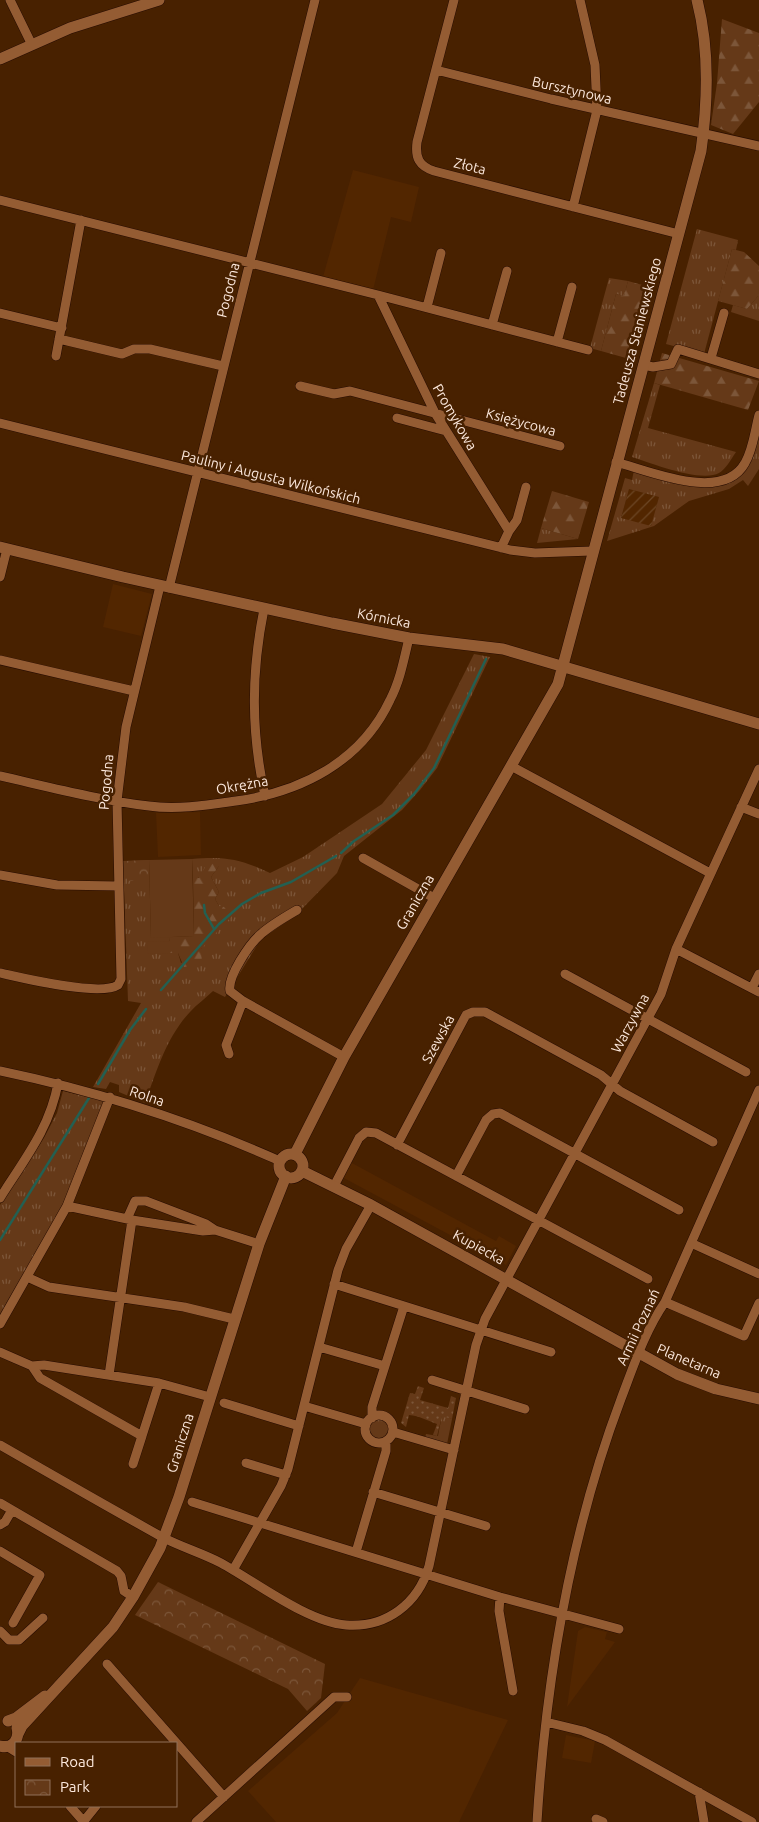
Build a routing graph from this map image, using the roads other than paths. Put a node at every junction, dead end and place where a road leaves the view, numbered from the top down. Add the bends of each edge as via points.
1 (10, 0) edge
2 (159, 0) edge
3 (315, 0) edge
4 (454, 0) edge
5 (580, 0) edge
6 (698, 0) edge
7 (32, 45) junction
8 (0, 60) edge
9 (436, 70) junction
10 (597, 110) junction
11 (704, 133) junction
12 (759, 146) edge
13 (0, 200) edge
14 (573, 207) junction
15 (81, 220) junction
16 (679, 234) junction
17 (441, 253) dead end
18 (249, 263) junction
19 (507, 271) dead end
20 (572, 287) dead end
21 (378, 294) junction
22 (427, 307) junction
23 (0, 313) edge
24 (724, 313) dead end
25 (492, 325) junction
26 (62, 328) junction
27 (59, 339) junction
28 (557, 342) junction
29 (588, 350) dead end
30 (56, 356) dead end
31 (711, 358) junction
32 (643, 365) junction
33 (223, 366) junction
34 (759, 374) edge
35 (300, 386) dead end
36 (435, 413) junction
37 (759, 415) edge
38 (397, 418) dead end
39 (0, 424) edge
40 (446, 431) junction
41 (560, 446) dead end
42 (616, 462) junction
43 (196, 472) junction
44 (526, 487) dead end
45 (509, 531) junction
46 (3, 548) edge
47 (501, 548) junction
48 (592, 551) junction
49 (0, 577) edge
50 (164, 586) junction
51 (264, 609) junction
52 (409, 638) junction
53 (0, 660) edge
54 (562, 667) junction
55 (134, 691) junction
56 (759, 724) edge
57 (511, 766) junction
58 (759, 769) edge
59 (0, 776) edge
60 (265, 796) junction
61 (117, 801) junction
62 (742, 807) junction
63 (759, 814) edge
64 (363, 858) dead end
65 (710, 873) junction
66 (0, 875) edge
67 (118, 886) junction
68 (434, 898) junction
69 (297, 910) dead end
70 (676, 949) junction
71 (0, 973) edge
72 (564, 974) dead end
73 (759, 974) edge
74 (756, 990) edge
75 (243, 1001) junction
76 (648, 1020) junction
77 (229, 1054) dead end
78 (344, 1057) junction
79 (0, 1071) edge
80 (746, 1072) dead end
81 (58, 1083) junction
82 (612, 1085) junction
83 (759, 1090) edge
84 (110, 1098) junction
85 (713, 1142) dead end
86 (397, 1144) junction
87 (295, 1154) junction
88 (575, 1154) junction
89 (280, 1161) junction
90 (302, 1171) junction
91 (286, 1176) junction
92 (456, 1176) junction
93 (334, 1186) junction
94 (0, 1198) edge
95 (371, 1205) junction
96 (67, 1206) junction
97 (679, 1210) dead end
98 (130, 1219) junction
99 (539, 1220) junction
100 (215, 1230) junction
101 (691, 1243) junction
102 (259, 1244) junction
103 (759, 1274) edge
104 (27, 1277) junction
105 (506, 1279) junction
106 (648, 1279) dead end
107 (334, 1284) junction
108 (120, 1297) junction
109 (664, 1302) junction
110 (759, 1304) edge
111 (404, 1306) junction
112 (234, 1318) junction
113 (0, 1324) edge
114 (480, 1330) junction
115 (319, 1347) junction
116 (0, 1352) edge
117 (551, 1352) dead end
118 (638, 1354) junction
119 (32, 1366) junction
120 (385, 1366) junction
121 (109, 1375) junction
122 (432, 1380) dead end
123 (159, 1383) junction
124 (466, 1391) junction
125 (210, 1397) junction
126 (759, 1399) edge
127 (224, 1403) dead end
128 (304, 1406) junction
129 (525, 1409) dead end
130 (369, 1421) junction
131 (299, 1426) junction
132 (393, 1432) junction
133 (142, 1436) junction
134 (386, 1441) junction
135 (0, 1445) edge
136 (454, 1450) junction
137 (246, 1463) dead end
138 (133, 1464) dead end
139 (286, 1475) junction
140 (373, 1492) junction
141 (192, 1502) dead end
142 (0, 1503) edge
143 (12, 1510) junction
144 (441, 1513) junction
145 (261, 1522) junction
146 (0, 1525) edge
147 (486, 1526) dead end
148 (164, 1538) junction
149 (0, 1551) edge
150 (356, 1552) junction
151 (233, 1570) junction
152 (427, 1573) junction
153 (133, 1597) junction
154 (500, 1597) junction
155 (561, 1614) junction
156 (43, 1618) dead end
157 (13, 1623) dead end
158 (619, 1629) dead end
159 (0, 1632) edge
160 (107, 1664) dead end
161 (513, 1691) dead end
162 (52, 1692) junction
163 (348, 1697) dead end
164 (3, 1721) edge
165 (546, 1722) junction
166 (19, 1738) edge
167 (169, 1740) edge
168 (6, 1748) edge
169 (178, 1749) edge
170 (700, 1792) junction
171 (224, 1797) junction
172 (71, 1807) edge
173 (95, 1807) edge
174 (84, 1822) edge
175 (196, 1822) edge
176 (537, 1822) edge
177 (704, 1822) edge
178 (752, 1822) edge

1 - 7 street
2 - 7 street via 86,22
3 - 18 street, Pogodna
4 - 9 street, Złota
5 - 10 street via 594,65
6 - 11 street, Tadeusza Staniewskiego via 707,70
7 - 8 street
9 - 10 street, Bursztynowa
9 - 14 street, Złota via 416,148 422,166
10 - 11 street, Bursztynowa
10 - 14 street
11 - 12 street, Bursztynowa
11 - 16 street, Tadeusza Staniewskiego
13 - 15 street
14 - 16 street, Złota
15 - 18 street
15 - 26 street
16 - 32 street, Tadeusza Staniewskiego
17 - 22 street
18 - 21 street
18 - 33 street, Pogodna
19 - 25 street
20 - 28 street
21 - 22 street
21 - 36 street, Promykowa
22 - 25 street
23 - 26 street
24 - 31 street
25 - 28 street
26 - 27 street
27 - 30 street
27 - 33 street via 122,354 134,349 150,349
28 - 29 street
31 - 32 street via 678,349 671,364
31 - 34 street
32 - 42 street, Tadeusza Staniewskiego
33 - 43 street, Pogodna
35 - 36 street, Księżycowa via 334,394 350,391
36 - 40 street, Promykowa
36 - 41 street, Księżycowa
37 - 42 street via 745,463 735,475 719,482 700,484
38 - 40 street
39 - 43 street, Pauliny i Augusta Wilkońskich
40 - 45 street, Promykowa
42 - 48 street, Tadeusza Staniewskiego
43 - 47 street, Pauliny i Augusta Wilkońskich
43 - 50 street, Pogodna
44 - 45 street via 517,520
45 - 47 street
46 - 49 street
46 - 50 street, Kórnicka
47 - 48 street, Pauliny i Augusta Wilkońskich via 535,553
48 - 54 street, Tadeusza Staniewskiego
50 - 51 street, Kórnicka
50 - 55 street, Pogodna
51 - 52 street, Kórnicka
51 - 60 street via 253,688 255,740
52 - 54 street, Kórnicka via 496,648
52 - 60 street, Okrężna via 391,700 376,725 356,748 313,780
53 - 55 street
54 - 56 street, Kórnicka
54 - 57 street, Graniczna via 558,684
55 - 61 street, Pogodna
57 - 65 street
57 - 68 street, Graniczna
58 - 62 street, Warzywna
59 - 61 street, Okrężna
60 - 61 street, Okrężna via 209,805 156,807
61 - 67 street, Pogodna
62 - 63 street
62 - 65 street, Warzywna
64 - 68 street
65 - 70 street, Warzywna
66 - 67 street via 57,885
67 - 71 street, Pogodna via 122,974 118,985 110,989 54,984
68 - 78 street, Graniczna
69 - 75 street via 254,940 231,978 229,987 232,994
70 - 74 street
70 - 76 street, Warzywna via 661,994
72 - 76 street
73 - 74 street
75 - 77 street via 226,1045
75 - 78 street
76 - 80 street
76 - 82 street, Warzywna
78 - 87 street, Graniczna
79 - 81 street, Rolna
81 - 84 street, Rolna
81 - 94 street via 47,1122
82 - 85 street, Szewska
82 - 86 street, Szewska via 601,1075 484,1012 473,1012 466,1015
82 - 88 street, Warzywna
83 - 101 street, Armii Poznań
84 - 89 street, Rolna via 182,1122
84 - 96 street
86 - 92 street
86 - 93 street via 376,1133 364,1133
87 - 89 street via 287,1154
87 - 90 street via 303,1162
88 - 92 street via 504,1115 493,1114 486,1120
88 - 97 street
88 - 99 street, Warzywna
89 - 91 street via 280,1170
90 - 91 street via 294,1177
90 - 93 street, Kupiecka
91 - 102 street, Graniczna
92 - 99 street
93 - 95 street, Kupiecka
95 - 105 street, Kupiecka
95 - 107 street via 346,1249
96 - 98 street
96 - 104 street
98 - 100 street via 203,1231
98 - 100 street via 132,1204 141,1200
98 - 108 street
99 - 105 street, Warzywna
99 - 106 street
100 - 102 street
101 - 103 street
101 - 109 street, Armii Poznań
102 - 112 street, Graniczna
104 - 108 street via 49,1287
104 - 113 street
105 - 114 street, Warzywna
105 - 118 street, Kupiecka
107 - 111 street
107 - 115 street
108 - 112 street
108 - 121 street
109 - 110 street via 744,1336
109 - 118 street, Armii Poznań
111 - 114 street
111 - 120 street
112 - 125 street, Graniczna
114 - 117 street
114 - 124 street, Warzywna
115 - 120 street
115 - 128 street
116 - 119 street
118 - 126 street, Planetarna via 696,1382
118 - 155 street, Armii Poznań via 588,1497
119 - 121 street
119 - 133 street via 40,1378
120 - 130 street
121 - 123 street
122 - 124 street
123 - 125 street
123 - 133 street
124 - 129 street
124 - 136 street, Warzywna
125 - 148 street, Graniczna
127 - 131 street
128 - 130 street
128 - 131 street
130 - 132 street via 380,1416 388,1419
130 - 134 street via 366,1433 370,1440
131 - 139 street
132 - 134 street
132 - 136 street
133 - 138 street
134 - 140 street
135 - 148 street, Warzywna
136 - 144 street, Warzywna
137 - 139 street
139 - 145 street
140 - 144 street
140 - 150 street
141 - 145 street
142 - 143 street
143 - 146 street
143 - 153 street via 117,1571 122,1576 124,1591
144 - 147 street
144 - 152 street, Warzywna
145 - 150 street
145 - 151 street
148 - 151 street, Warzywna
148 - 153 street, Graniczna
149 - 157 street via 40,1575
150 - 152 street
151 - 152 street, Warzywna via 314,1616 351,1625 377,1621 399,1611 418,1591
152 - 154 street
153 - 162 street, Graniczna via 105,1636
154 - 155 street
154 - 161 street via 499,1611
155 - 158 street
155 - 165 street, Armii Poznań
156 - 159 street via 20,1640 9,1640
160 - 167 street
162 - 164 street, Graniczna via 16,1718
162 - 166 street, Graniczna via 22,1726
163 - 171 street via 334,1697
164 - 166 street via 16,1727
165 - 170 street via 595,1735
165 - 176 street, Armii Poznań
166 - 168 street, Graniczna
169 - 171 street
170 - 177 street
170 - 178 street
171 - 175 street
172 - 174 street
173 - 174 street

